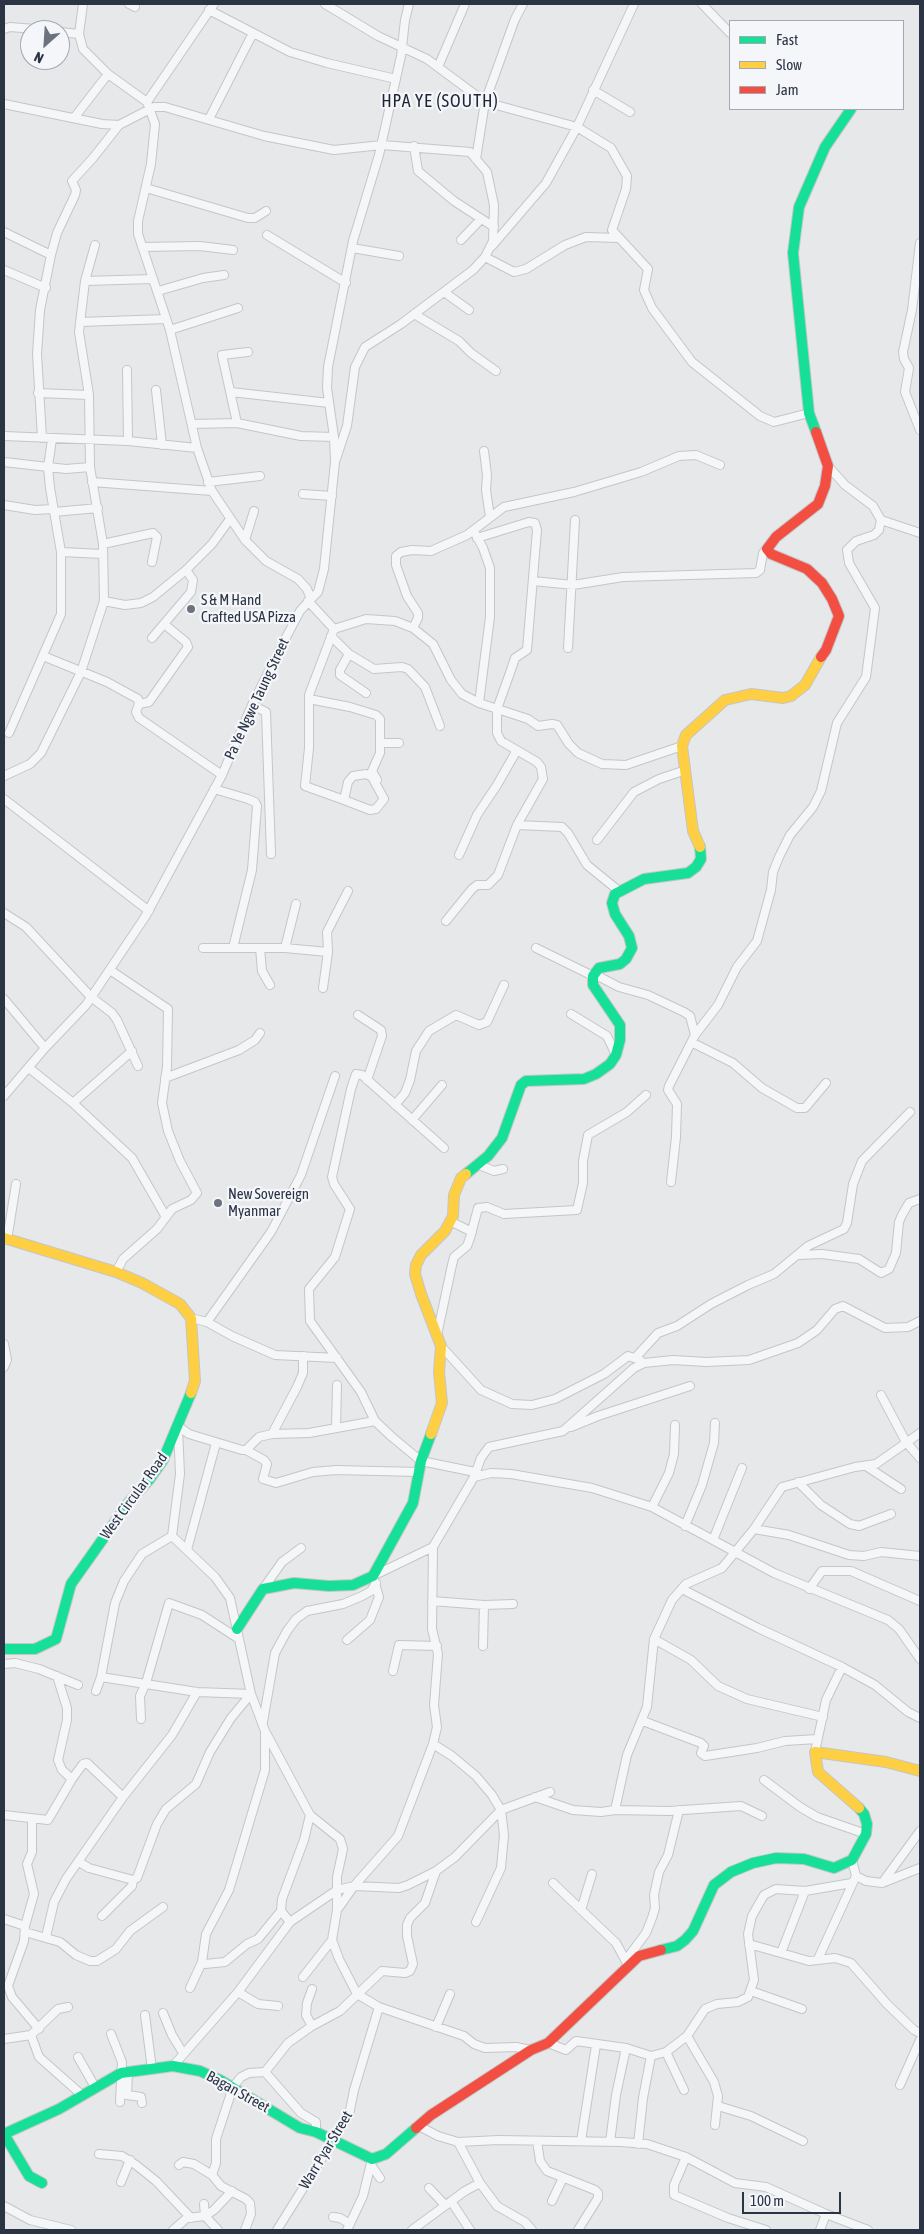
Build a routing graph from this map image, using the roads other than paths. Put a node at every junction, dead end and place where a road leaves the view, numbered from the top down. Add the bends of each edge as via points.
1 (83, 4) edge
2 (325, 4) edge
3 (409, 4) edge
4 (464, 4) edge
5 (523, 4) edge
6 (634, 4) edge
7 (702, 4) edge
8 (212, 7) edge
9 (20, 28) edge
10 (4, 29) edge
11 (729, 32) edge
12 (70, 33) edge
13 (254, 33) junction
14 (79, 34) junction
15 (402, 48) junction
16 (438, 67) junction
17 (108, 74) junction
18 (396, 79) junction
19 (593, 90) junction
20 (146, 102) junction
21 (485, 102) junction
22 (4, 104) edge
23 (150, 110) junction
24 (850, 110) edge
25 (630, 112) dead end
26 (74, 118) junction
27 (208, 119) junction
28 (119, 125) junction
29 (577, 127) junction
30 (382, 144) junction
31 (414, 146) junction
32 (476, 159) junction
33 (146, 188) junction
34 (266, 212) dead end
35 (481, 219) junction
36 (494, 226) junction
37 (4, 232) edge
38 (267, 235) dead end
39 (618, 238) junction
40 (461, 240) dead end
41 (920, 243) edge
42 (95, 245) dead end
43 (142, 247) junction
44 (352, 248) junction
45 (233, 250) dead end
46 (489, 250) junction
47 (51, 256) junction
48 (399, 256) dead end
49 (485, 258) junction
50 (4, 270) edge
51 (224, 275) dead end
52 (154, 279) junction
53 (85, 281) junction
54 (346, 283) junction
55 (46, 288) junction
56 (158, 291) junction
57 (444, 292) junction
58 (917, 294) edge
59 (238, 308) dead end
60 (469, 310) dead end
61 (414, 314) junction
62 (166, 319) junction
63 (80, 322) junction
64 (170, 330) junction
65 (248, 352) dead end
66 (127, 370) dead end
67 (496, 371) dead end
68 (156, 390) dead end
69 (230, 392) junction
70 (38, 394) junction
71 (90, 395) junction
72 (329, 403) junction
73 (809, 413) junction
74 (237, 423) junction
75 (192, 424) junction
76 (920, 430) edge
77 (4, 436) edge
78 (42, 438) junction
79 (334, 438) junction
80 (52, 439) junction
81 (91, 441) junction
82 (128, 441) junction
83 (162, 445) junction
84 (197, 448) junction
85 (484, 451) dead end
86 (4, 462) edge
87 (335, 462) junction
88 (720, 465) dead end
89 (828, 466) junction
90 (48, 467) junction
91 (90, 467) junction
92 (260, 476) dead end
93 (92, 482) junction
94 (208, 482) junction
95 (212, 491) junction
96 (303, 494) dead end
97 (332, 496) junction
98 (4, 505) edge
99 (98, 508) junction
100 (54, 510) junction
101 (254, 511) dead end
102 (490, 516) junction
103 (230, 519) junction
104 (575, 520) dead end
105 (881, 520) junction
106 (920, 523) edge
107 (916, 531) edge
108 (475, 535) junction
109 (245, 540) junction
110 (103, 544) junction
111 (767, 549) junction
112 (62, 552) junction
113 (103, 554) junction
114 (152, 562) dead end
115 (186, 570) junction
116 (533, 581) junction
117 (573, 585) junction
118 (310, 600) junction
119 (104, 601) junction
120 (164, 624) junction
121 (413, 628) junction
122 (332, 633) junction
123 (152, 638) dead end
124 (568, 648) dead end
125 (349, 654) junction
126 (43, 656) junction
127 (81, 672) junction
128 (366, 694) dead end
129 (309, 699) junction
130 (479, 703) junction
131 (139, 704) junction
132 (252, 705) junction
133 (497, 709) junction
134 (440, 726) dead end
135 (9, 733) dead end
136 (380, 743) junction
137 (399, 743) dead end
138 (682, 746) junction
139 (517, 750) junction
140 (686, 770) junction
141 (222, 774) junction
142 (4, 776) edge
143 (214, 789) junction
144 (386, 793) dead end
145 (4, 799) edge
146 (344, 800) junction
147 (517, 825) junction
148 (597, 840) dead end
149 (271, 854) dead end
150 (459, 855) dead end
151 (348, 891) dead end
152 (619, 891) junction
153 (296, 904) dead end
154 (149, 911) junction
155 (4, 913) edge
156 (446, 921) dead end
157 (203, 948) dead end
158 (233, 948) junction
159 (260, 948) junction
160 (285, 948) junction
161 (536, 948) dead end
162 (328, 952) junction
163 (110, 970) junction
164 (593, 975) junction
165 (270, 984) dead end
166 (504, 986) dead end
167 (323, 988) dead end
168 (91, 997) junction
169 (4, 999) edge
170 (571, 1014) dead end
171 (358, 1015) dead end
172 (260, 1033) dead end
173 (694, 1039) junction
174 (45, 1048) junction
175 (132, 1051) junction
176 (616, 1055) junction
177 (138, 1066) dead end
178 (29, 1068) junction
179 (335, 1076) dead end
180 (166, 1078) junction
181 (367, 1080) junction
182 (826, 1083) dead end
183 (442, 1084) dead end
184 (646, 1095) dead end
185 (4, 1096) edge
186 (73, 1103) junction
187 (395, 1104) junction
188 (910, 1112) dead end
189 (412, 1120) junction
190 (444, 1148) dead end
191 (477, 1164) junction
192 (504, 1169) dead end
193 (670, 1182) dead end
194 (16, 1184) dead end
195 (920, 1199) edge
196 (166, 1217) junction
197 (450, 1221) junction
198 (472, 1232) junction
199 (6, 1239) edge
200 (798, 1254) junction
201 (116, 1272) junction
202 (191, 1318) junction
203 (920, 1321) edge
204 (207, 1322) junction
205 (439, 1341) junction
206 (4, 1344) edge
207 (303, 1356) junction
208 (636, 1357) junction
209 (337, 1358) junction
210 (644, 1363) junction
211 (6, 1364) edge
212 (337, 1385) dead end
213 (690, 1386) dead end
214 (881, 1395) dead end
215 (374, 1420) junction
216 (716, 1423) dead end
217 (675, 1425) dead end
218 (178, 1426) junction
219 (336, 1428) junction
220 (563, 1431) junction
221 (920, 1432) edge
222 (272, 1434) junction
223 (906, 1442) junction
224 (216, 1443) junction
225 (246, 1450) junction
226 (920, 1458) edge
227 (421, 1460) junction
228 (866, 1466) junction
229 (742, 1468) dead end
230 (419, 1472) junction
231 (474, 1474) junction
232 (798, 1482) junction
233 (901, 1489) dead end
234 (652, 1508) junction
235 (891, 1514) dead end
236 (685, 1526) junction
237 (754, 1529) junction
238 (172, 1536) junction
239 (713, 1540) junction
240 (433, 1547) junction
241 (301, 1548) dead end
242 (187, 1550) junction
243 (734, 1552) junction
244 (920, 1556) edge
245 (374, 1580) junction
246 (263, 1589) junction
247 (682, 1589) junction
248 (809, 1589) junction
249 (432, 1600) junction
250 (920, 1601) edge
251 (513, 1604) dead end
252 (484, 1605) junction
253 (237, 1629) junction
254 (239, 1639) junction
255 (654, 1639) junction
256 (347, 1640) dead end
257 (437, 1646) junction
258 (484, 1646) dead end
259 (4, 1649) edge
260 (920, 1659) edge
261 (4, 1664) edge
262 (842, 1667) junction
263 (393, 1671) dead end
264 (57, 1676) junction
265 (101, 1678) junction
266 (146, 1683) junction
267 (78, 1685) dead end
268 (96, 1691) dead end
269 (197, 1692) junction
270 (251, 1694) junction
271 (823, 1717) junction
272 (920, 1718) edge
273 (141, 1719) dead end
274 (642, 1721) junction
275 (264, 1727) junction
276 (817, 1739) junction
277 (433, 1744) junction
278 (815, 1752) junction
279 (920, 1771) edge
280 (72, 1779) junction
281 (764, 1780) dead end
282 (550, 1792) dead end
283 (124, 1797) junction
284 (535, 1797) junction
285 (501, 1810) junction
286 (615, 1810) junction
287 (679, 1810) junction
288 (4, 1815) edge
289 (310, 1816) junction
290 (762, 1816) dead end
291 (32, 1819) junction
292 (920, 1831) edge
293 (866, 1834) junction
294 (852, 1860) junction
295 (79, 1862) junction
296 (920, 1868) edge
297 (436, 1870) junction
298 (592, 1874) dead end
299 (133, 1880) junction
300 (854, 1880) junction
301 (553, 1882) dead end
302 (882, 1883) junction
303 (354, 1886) junction
304 (337, 1890) junction
305 (805, 1890) junction
306 (163, 1907) dead end
307 (336, 1910) junction
308 (581, 1910) junction
309 (281, 1911) junction
310 (102, 1916) dead end
311 (4, 1919) edge
312 (290, 1922) junction
313 (476, 1922) dead end
314 (25, 1929) junction
315 (46, 1936) junction
316 (332, 1940) junction
317 (749, 1944) junction
318 (782, 1953) junction
319 (818, 1959) junction
320 (202, 1962) junction
321 (628, 1964) junction
322 (303, 1977) dead end
323 (190, 1988) dead end
324 (312, 1990) dead end
325 (751, 1991) junction
326 (238, 1992) junction
327 (357, 1994) junction
328 (450, 1994) dead end
329 (278, 2006) dead end
330 (378, 2006) junction
331 (68, 2007) dead end
332 (802, 2009) dead end
333 (163, 2013) dead end
334 (145, 2015) dead end
335 (312, 2026) junction
336 (436, 2027) junction
337 (39, 2029) junction
338 (920, 2033) edge
339 (111, 2034) dead end
340 (31, 2035) junction
341 (687, 2036) junction
342 (4, 2039) edge
343 (920, 2040) edge
344 (548, 2043) junction
345 (596, 2045) junction
346 (626, 2048) junction
347 (531, 2050) junction
348 (666, 2052) junction
349 (184, 2053) junction
350 (651, 2056) junction
351 (78, 2057) dead end
352 (173, 2066) junction
353 (152, 2069) junction
354 (265, 2072) junction
355 (125, 2073) junction
356 (900, 2085) dead end
357 (95, 2087) junction
358 (233, 2087) junction
359 (684, 2090) dead end
360 (82, 2095) junction
361 (120, 2102) dead end
362 (142, 2103) dead end
363 (718, 2106) junction
364 (419, 2126) junction
365 (715, 2126) dead end
366 (316, 2132) junction
367 (4, 2134) edge
368 (332, 2141) junction
369 (537, 2141) junction
370 (802, 2141) dead end
371 (458, 2142) junction
372 (581, 2142) junction
373 (610, 2142) junction
374 (638, 2144) junction
375 (99, 2154) dead end
376 (686, 2158) junction
377 (130, 2160) junction
378 (372, 2162) junction
379 (179, 2165) dead end
380 (212, 2175) junction
381 (380, 2178) dead end
382 (563, 2178) junction
383 (121, 2182) dead end
384 (480, 2183) junction
385 (42, 2184) dead end
386 (429, 2188) dead end
387 (232, 2191) junction
388 (552, 2201) dead end
389 (448, 2203) junction
390 (204, 2204) dead end
391 (4, 2206) edge
392 (826, 2214) junction
393 (205, 2216) junction
394 (191, 2218) junction
395 (333, 2218) dead end
396 (44, 2227) edge
397 (349, 2227) edge
398 (72, 2230) edge
399 (173, 2230) edge
400 (218, 2230) edge
401 (245, 2230) edge
402 (277, 2230) edge
403 (415, 2230) edge
404 (470, 2230) edge
405 (532, 2230) edge
406 (578, 2230) edge
407 (766, 2230) edge
408 (820, 2230) edge
409 (868, 2230) edge

1 - 14 street
2 - 15 street
3 - 15 street
4 - 16 street
5 - 21 street
6 - 19 street
7 - 11 street
8 - 13 street
8 - 20 street
9 - 10 street
12 - 14 street
13 - 18 street via 290,52
13 - 27 street
14 - 17 street via 83,49
15 - 16 street
15 - 18 street
16 - 21 street
17 - 20 street
17 - 26 street
18 - 30 street
19 - 25 street
19 - 29 street
20 - 23 street
21 - 29 street
21 - 32 street
22 - 26 street
23 - 27 street via 165,107
23 - 28 street
23 - 33 street via 155,124
24 - 73 street via 825,147 799,207 792,253
26 - 28 street
27 - 30 street via 264,136 334,150
28 - 47 street via 72,180 75,195 57,233
29 - 39 street via 611,148 627,176 626,189 612,230
29 - 46 street via 546,183
30 - 31 street
30 - 44 street
31 - 32 street via 470,152
31 - 35 street via 418,171
32 - 36 street via 487,172 494,205
33 - 34 street via 248,218
33 - 43 street via 138,227
35 - 36 street
35 - 40 street
36 - 46 street
37 - 47 street
38 - 54 street
39 - 49 street via 586,237 526,269 514,272
39 - 73 street via 648,269 644,290 646,299 692,362 767,419 780,421
41 - 58 street
42 - 53 street
43 - 45 street via 200,246
43 - 52 street
44 - 48 street
44 - 54 street
46 - 49 street
47 - 55 street
49 - 57 street
50 - 55 street
51 - 56 street
52 - 53 street
52 - 56 street
53 - 63 street
54 - 72 street via 328,367
55 - 70 street via 40,310
56 - 62 street
57 - 60 street
57 - 61 street
58 - 76 street via 903,352 908,368 904,392
59 - 64 street
61 - 67 street via 459,341
61 - 87 street via 365,347 360,356 355,367 347,426
62 - 63 street
62 - 64 street
63 - 71 street via 80,342
64 - 75 street
65 - 69 street via 222,355
66 - 82 street
68 - 83 street
69 - 72 street
69 - 74 street
70 - 71 street
70 - 78 street
71 - 81 street
72 - 79 street
73 - 89 street
74 - 75 street
74 - 79 street via 301,436
75 - 84 street
77 - 78 street
78 - 80 street
79 - 87 street
80 - 81 street
80 - 90 street
81 - 82 street
81 - 91 street
82 - 83 street
83 - 84 street
84 - 94 street
85 - 102 street
86 - 90 street
87 - 97 street, Pa Ye Ngwe Taung Street
88 - 102 street via 696,455 679,456 641,472 574,492 504,507
89 - 105 street via 845,485 874,506
89 - 111 street via 818,504 776,537
90 - 91 street
90 - 100 street
91 - 93 street
92 - 94 street
93 - 95 street
93 - 99 street
94 - 95 street
95 - 103 street
96 - 97 street
97 - 118 street, Pa Ye Ngwe Taung Street via 324,569 318,592
98 - 100 street
99 - 100 street
99 - 110 street
100 - 112 street
101 - 109 street
102 - 108 street
103 - 109 street
103 - 115 street via 212,544
104 - 117 street
105 - 107 street
105 - 173 street via 874,535 856,541 847,550 850,562 875,608 866,677 837,723 821,791 813,807 790,834 779,857 757,941 737,967 718,1005
106 - 107 street
108 - 116 street via 535,523
108 - 121 street via 431,551 412,550 396,556 407,596 418,613
108 - 130 street via 490,568 490,617
109 - 118 street via 266,561 298,579 307,589
110 - 113 street
110 - 114 street via 153,533 158,537
111 - 117 street via 756,573 623,577
111 - 138 street via 807,569 822,583 832,599 839,616 826,650 805,685 791,696 751,694 724,700 686,735
112 - 113 street
112 - 126 street via 61,614
113 - 119 street
115 - 119 street via 153,597 140,603 125,605
115 - 120 street via 194,586
116 - 117 street
116 - 133 street via 528,650 515,658
117 - 124 street
118 - 122 street
118 - 132 street, Pa Ye Ngwe Taung Street via 295,620
119 - 127 street
120 - 123 street
120 - 131 street via 188,647 149,702
121 - 122 street via 395,621 366,619
121 - 130 street via 433,644 462,694
122 - 125 street
122 - 129 street
125 - 128 street via 340,675
125 - 134 street via 374,668 408,669 425,687
126 - 127 street
126 - 135 street
127 - 131 street via 138,699
127 - 142 street via 41,753 30,764
129 - 136 street via 376,715 380,719
129 - 146 street via 305,786
130 - 133 street
131 - 141 street via 136,712 139,718
132 - 141 street, Pa Ye Ngwe Taung Street
132 - 149 street via 266,712
133 - 138 street via 528,719 538,726 557,725 578,753 602,764 626,765
133 - 139 street via 498,738
136 - 137 street
136 - 144 street via 380,753 372,773
138 - 140 street
139 - 147 street via 537,762 544,773
139 - 150 street via 477,814
140 - 148 street via 634,792
140 - 152 street via 693,830 700,846 701,860 688,873 644,879
141 - 143 street, Pa Ye Ngwe Taung Street
143 - 154 street, Pa Ye Ngwe Taung Street
143 - 158 street via 248,799 257,806 252,870
145 - 154 street
146 - 146 street via 370,810 376,809 384,799 372,777 361,774 352,776 348,782
147 - 152 street via 562,827 587,865
147 - 156 street via 493,882 472,889
151 - 162 street via 327,932
152 - 164 street via 612,902 615,914 630,936 632,948 620,964 599,968
153 - 160 street
154 - 163 street, Pa Ye Ngwe Taung Street
155 - 168 street via 30,930
157 - 158 street
158 - 159 street
159 - 160 street
159 - 165 street via 262,971
160 - 162 street
161 - 164 street
162 - 167 street
163 - 168 street, Pa Ye Ngwe Taung Street
163 - 180 street via 168,1009
164 - 173 street via 684,1012 690,1016
164 - 176 street via 593,984 620,1025
166 - 187 street via 487,1022 479,1025 456,1015 429,1031 416,1051 405,1093
168 - 174 street, Pa Ye Ngwe Taung Street
168 - 175 street via 112,1013
169 - 174 street
170 - 176 street via 607,1036
171 - 181 street via 381,1030 382,1036
172 - 180 street via 239,1050
173 - 182 street via 733,1062 762,1088 797,1108 805,1108
173 - 193 street via 668,1090 677,1104
174 - 178 street, Pa Ye Ngwe Taung Street
175 - 177 street
175 - 186 street
176 - 191 street via 610,1064 584,1079 526,1081 518,1091 502,1138
178 - 185 street, Pa Ye Ngwe Taung Street
178 - 186 street
179 - 204 street via 301,1175 284,1208 271,1232
180 - 196 street via 162,1103 168,1131 198,1193 192,1200 172,1209
181 - 187 street
181 - 209 street via 362,1075 354,1077 332,1177 350,1209 335,1257 309,1290 310,1321
183 - 189 street
184 - 198 street via 627,1112 588,1135 577,1210 504,1214 481,1207
186 - 196 street via 132,1158
187 - 189 street
188 - 200 street via 862,1161 853,1184 844,1229
189 - 190 street
191 - 192 street via 494,1171
191 - 197 street via 461,1178 454,1195
194 - 199 street
195 - 200 street via 909,1203 899,1222 896,1253 889,1269 881,1272 859,1259
196 - 201 street via 152,1235 123,1259
197 - 198 street
197 - 205 street via 446,1231 421,1255 415,1274
198 - 205 street via 466,1246 454,1256
199 - 201 street
200 - 208 street via 774,1274 658,1333
201 - 202 street via 174,1300
202 - 204 street
202 - 218 street, West Circular Road via 195,1381
203 - 210 street via 908,1327 886,1328 843,1306 835,1309 817,1330 798,1343 749,1360
204 - 207 street via 275,1355
205 - 208 street via 481,1390 512,1404 532,1405 555,1399 604,1374 620,1360
205 - 227 street via 442,1403
206 - 211 street
207 - 209 street
207 - 222 street via 303,1373
208 - 210 street
209 - 215 street via 361,1392
210 - 220 street via 634,1368
212 - 219 street
213 - 220 street
214 - 223 street
215 - 219 street
215 - 227 street
216 - 236 street via 702,1485
217 - 234 street via 674,1454 669,1473
218 - 224 street via 189,1434
218 - 238 street via 180,1474
218 - 259 street, West Circular Road via 149,1480 129,1502 71,1584 56,1639 35,1649
219 - 222 street
220 - 231 street via 490,1448 480,1458
221 - 223 street
222 - 225 street via 259,1437
223 - 226 street
223 - 228 street via 876,1464
224 - 225 street
224 - 242 street
225 - 230 street via 267,1464 263,1479 276,1483 313,1472 336,1470
227 - 230 street
227 - 231 street
228 - 232 street
228 - 233 street
229 - 239 street
230 - 245 street via 413,1503
231 - 234 street via 511,1474 592,1488
231 - 240 street
232 - 235 street via 821,1505 850,1524 859,1526
232 - 237 street via 782,1487
234 - 236 street
236 - 239 street
237 - 243 street
237 - 244 street via 849,1555 881,1552
238 - 242 street
238 - 265 street via 142,1554 124,1581 115,1603
239 - 243 street
240 - 245 street
240 - 249 street
241 - 246 street via 282,1562
242 - 253 street via 215,1576 230,1598
243 - 247 street via 722,1568 686,1584
243 - 248 street
245 - 246 street via 329,1586 294,1583
245 - 256 street via 379,1597 370,1620
245 - 275 street via 370,1591 362,1596 343,1604 306,1611 296,1618 275,1653
246 - 253 street
247 - 255 street via 672,1600
247 - 262 street
248 - 250 street via 822,1571 851,1571
248 - 260 street via 888,1620 899,1629
249 - 252 street
249 - 257 street via 432,1629
251 - 252 street
252 - 258 street
253 - 254 street
254 - 266 street via 202,1615 171,1602
254 - 270 street
255 - 271 street via 690,1660 718,1686 747,1699
255 - 274 street
257 - 263 street via 399,1645
257 - 277 street via 434,1705 437,1727
261 - 264 street via 39,1668
262 - 271 street via 826,1700
262 - 272 street
264 - 267 street
264 - 280 street via 67,1708 58,1760 62,1770
265 - 266 street
265 - 268 street
266 - 269 street
266 - 273 street via 139,1701
269 - 270 street
269 - 283 street via 172,1735
270 - 275 street
270 - 299 street via 210,1752 196,1784 166,1809 156,1824 139,1876
271 - 276 street
274 - 276 street via 701,1743 704,1746 701,1753 705,1756 785,1741
274 - 286 street via 627,1755
275 - 289 street
275 - 320 street via 265,1770 229,1890 204,1938
276 - 278 street
277 - 285 street via 476,1776
277 - 303 street via 398,1836
278 - 279 street via 886,1762
278 - 293 street via 818,1772 864,1814
280 - 283 street via 87,1763
280 - 291 street via 48,1820
281 - 293 street via 817,1817
282 - 284 street
283 - 295 street
284 - 285 street
284 - 286 street via 573,1810
285 - 297 street via 455,1857
285 - 313 street via 504,1834 501,1868
286 - 287 street
287 - 290 street via 741,1806
287 - 321 street via 668,1855 659,1872 652,1918
288 - 291 street
289 - 304 street via 340,1839 343,1849
289 - 309 street via 286,1885
291 - 314 street via 32,1852 27,1864 34,1894
292 - 302 street
293 - 294 street
294 - 300 street
294 - 321 street via 834,1868 804,1860 776,1858 732,1872 714,1884 693,1931 685,1940 677,1946 638,1956
295 - 299 street via 89,1868
295 - 315 street via 54,1902
296 - 302 street
297 - 303 street via 399,1888
297 - 327 street via 425,1903 407,1924 412,1968 405,1973 382,1971
298 - 308 street
299 - 310 street via 132,1886
300 - 302 street
300 - 305 street
300 - 319 street
301 - 308 street
303 - 304 street
303 - 307 street
304 - 307 street
304 - 312 street
305 - 317 street via 776,1889 764,1895 752,1916
305 - 318 street
306 - 315 street via 130,1930 116,1948 97,1961 82,1958
307 - 316 street
308 - 321 street via 616,1943
309 - 312 street
309 - 320 street via 258,1939 226,1962
311 - 314 street
312 - 326 street
314 - 315 street
314 - 337 street via 8,1986 12,1998
316 - 322 street
316 - 327 street
317 - 318 street
317 - 325 street via 754,1980
318 - 319 street via 809,1961
319 - 338 street via 835,1958 851,1963 887,2004
320 - 323 street
321 - 344 street
324 - 335 street via 306,2014
325 - 332 street
325 - 341 street via 740,2004 717,2004 705,2009
326 - 329 street via 258,2004
326 - 349 street
327 - 330 street
327 - 335 street via 340,2011
328 - 336 street
330 - 336 street
330 - 368 street, Warr Pyar Street via 351,2109
331 - 337 street via 58,2009
333 - 349 street
334 - 353 street
335 - 354 street via 281,2050
336 - 347 street via 464,2036 485,2048
337 - 340 street
339 - 355 street
340 - 342 street
340 - 360 street via 39,2057
341 - 348 street
341 - 363 street via 714,2082
343 - 356 street
344 - 345 street via 566,2050 576,2041
344 - 347 street
345 - 346 street
345 - 372 street
346 - 350 street
346 - 373 street
347 - 364 street
348 - 350 street
348 - 359 street
349 - 352 street
350 - 374 street
351 - 357 street
352 - 353 street, Bagan Street
352 - 358 street, Bagan Street via 200,2071
353 - 355 street, Bagan Street
354 - 358 street via 249,2073
354 - 366 street via 301,2114 316,2122
355 - 357 street, Bagan Street
355 - 361 street
355 - 362 street via 127,2095 141,2097
357 - 360 street, Bagan Street
358 - 366 street, Bagan Street via 300,2128
358 - 380 street via 216,2139 216,2163
360 - 367 street, Bagan Street
363 - 365 street
363 - 370 street via 751,2116
364 - 371 street
364 - 378 street
366 - 368 street, Bagan Street
367 - 385 street via 28,2176
368 - 378 street, Bagan Street
368 - 402 street, Warr Pyar Street
369 - 371 street
369 - 372 street
369 - 382 street via 542,2166
371 - 384 street
372 - 373 street
373 - 374 street
374 - 376 street via 665,2149
375 - 377 street
376 - 392 street via 729,2180 766,2187
376 - 407 street via 674,2185 674,2195
377 - 383 street
377 - 394 street via 156,2181
378 - 381 street
378 - 397 street via 363,2196
379 - 380 street via 189,2163
380 - 387 street via 221,2186
382 - 388 street
382 - 406 street via 598,2193
384 - 389 street
384 - 405 street via 497,2206 525,2222
386 - 389 street
387 - 393 street
387 - 401 street via 250,2203 251,2214
389 - 403 street
389 - 404 street
390 - 393 street
391 - 396 street
392 - 408 street
392 - 409 street
393 - 394 street
393 - 400 street
394 - 399 street
395 - 397 street via 340,2218
396 - 398 street

